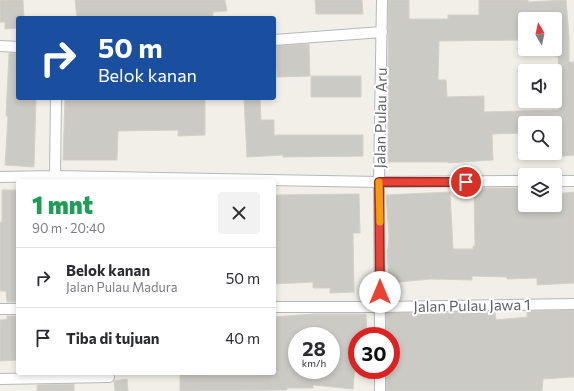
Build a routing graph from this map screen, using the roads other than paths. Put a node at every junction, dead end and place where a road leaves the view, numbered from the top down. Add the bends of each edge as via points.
1 (382, 0) edge
2 (382, 32) junction
3 (276, 40) edge
4 (0, 46) edge
5 (16, 47) edge
6 (56, 100) edge
7 (55, 176) junction
8 (0, 178) edge
9 (217, 179) edge
10 (276, 180) edge
11 (518, 181) edge
12 (562, 181) edge
13 (574, 181) edge
14 (379, 182) junction
15 (574, 304) edge
16 (276, 307) edge
17 (380, 307) junction
18 (16, 308) edge
19 (0, 309) edge
20 (380, 327) edge
21 (109, 377) dead end
22 (0, 379) edge
23 (380, 379) edge
24 (380, 391) edge

1 - 2 street, Jalan Pulau Aru
2 - 3 street
2 - 14 street, Jalan Pulau Aru
4 - 5 street
6 - 7 street
7 - 8 street
7 - 9 street
10 - 14 street
11 - 14 street
12 - 13 street
14 - 17 street, Jalan Pulau Aru
15 - 17 street, Jalan Pulau Jawa 1
16 - 17 street, Jalan Pulau Jawa 1
17 - 20 street, Jalan Pulau Aru
18 - 19 street
21 - 22 street
23 - 24 street

